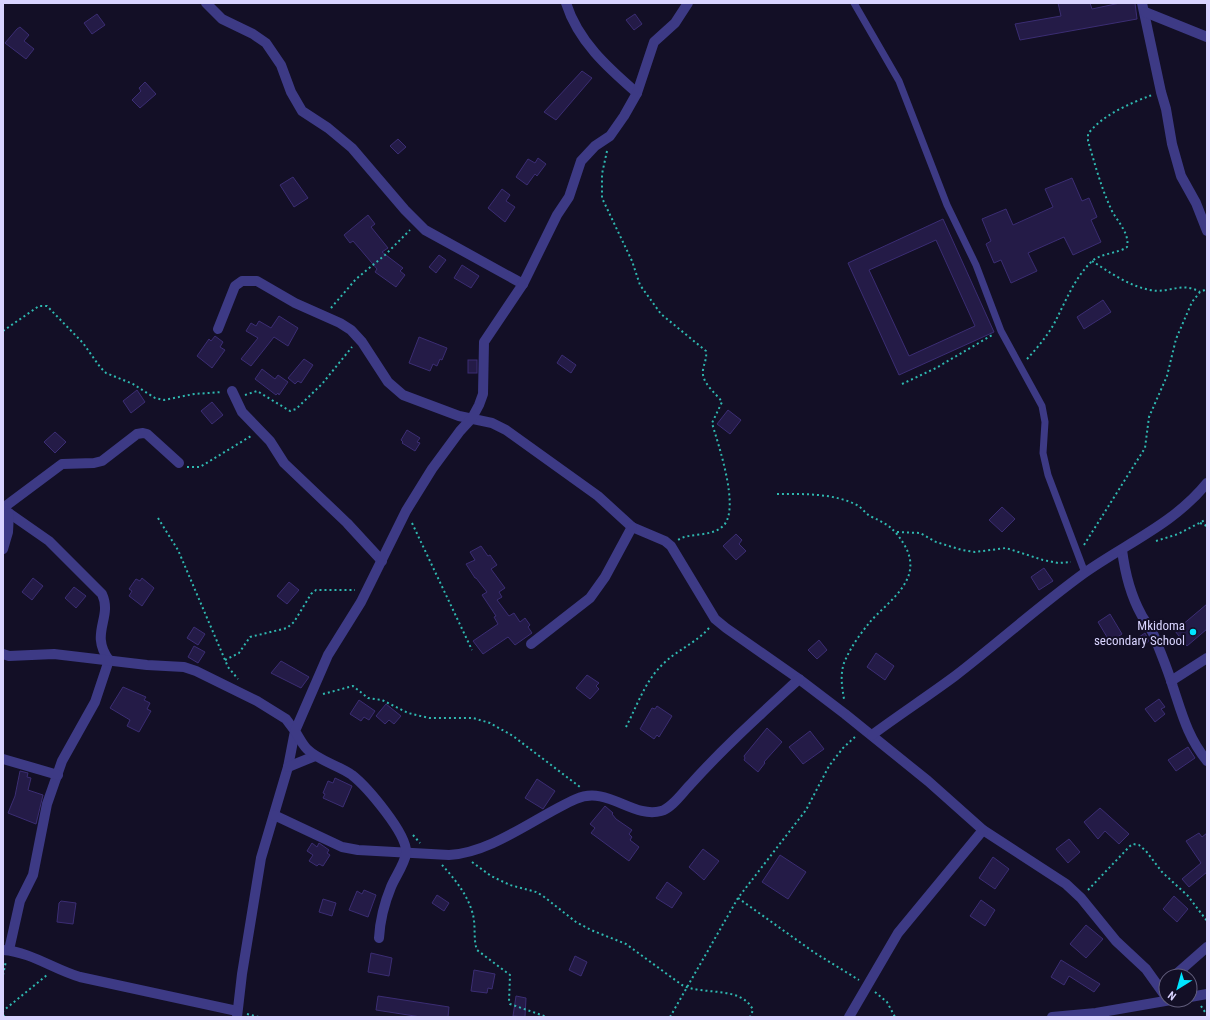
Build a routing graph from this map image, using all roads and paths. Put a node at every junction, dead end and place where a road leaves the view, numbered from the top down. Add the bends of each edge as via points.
1 (206, 3) edge
2 (566, 3) edge
3 (688, 3) edge
4 (854, 3) edge
5 (1144, 8) edge
6 (1207, 37) edge
7 (636, 92) junction
8 (1161, 92) junction
9 (610, 136) junction
10 (415, 221) junction
11 (1207, 231) edge
12 (1092, 261) junction
13 (523, 284) junction
14 (1207, 289) edge
15 (1200, 292) junction
16 (320, 313) junction
17 (218, 329) dead end
18 (3, 331) edge
19 (1001, 331) junction
20 (359, 338) junction
21 (1021, 366) junction
22 (902, 384) dead end
23 (232, 391) junction
24 (472, 418) junction
25 (259, 430) junction
26 (179, 463) joint
27 (1207, 483) edge
28 (777, 494) dead end
29 (5, 510) edge
30 (406, 511) junction
31 (158, 518) dead end
32 (1207, 519) edge
33 (1200, 523) junction
34 (1207, 526) edge
35 (632, 527) junction
36 (897, 532) junction
37 (1135, 542) junction
38 (671, 546) junction
39 (3, 549) edge
40 (1122, 550) junction
41 (1078, 554) junction
42 (382, 561) junction
43 (1080, 562) junction
44 (1085, 573) junction
45 (371, 584) junction
46 (715, 619) junction
47 (531, 644) dead end
48 (472, 650) dead end
49 (3, 654) edge
50 (1207, 658) edge
51 (109, 660) junction
52 (225, 660) junction
53 (799, 679) junction
54 (1171, 681) junction
55 (242, 684) dead end
56 (309, 699) junction
57 (845, 714) junction
58 (626, 727) dead end
59 (295, 731) junction
60 (868, 732) junction
61 (314, 756) junction
62 (3, 759) edge
63 (1207, 761) edge
64 (288, 767) junction
65 (58, 775) junction
66 (588, 794) junction
67 (274, 815) junction
68 (983, 830) junction
69 (410, 832) dead end
70 (406, 854) junction
71 (431, 854) junction
72 (461, 854) junction
73 (738, 898) junction
74 (1081, 898) junction
75 (1207, 921) edge
76 (378, 938) dead end
77 (1207, 947) edge
78 (6, 950) edge
79 (55, 968) junction
80 (1183, 968) edge
81 (3, 975) edge
82 (1158, 981) edge
83 (867, 985) junction
84 (687, 988) junction
85 (3, 1000) edge
86 (1158, 1002) edge
87 (3, 1011) edge
88 (237, 1014) edge
89 (4, 1017) edge
90 (547, 1017) edge
91 (670, 1017) edge
92 (750, 1017) edge
93 (849, 1017) edge
94 (895, 1017) edge
95 (1052, 1017) edge

1 - 10 street via 222,19 266,43 281,65 291,92 302,111 352,148
2 - 7 street via 572,19 591,50
3 - 7 street via 675,23 654,42
4 - 19 lane via 899,81 947,205 976,265
5 - 6 street
5 - 8 street
7 - 9 street via 630,107
8 - 11 street via 1181,176 1196,203
8 - 12 path via 1134,102 1109,116 1088,134 1100,181 1128,242 1122,251
9 - 13 street via 595,146 582,161 569,197 557,215
9 - 38 path via 602,174 602,198 632,260 640,285 661,314 706,351 707,358 702,371 704,381 722,402 712,423 725,464 730,513 724,525 710,533 683,537
10 - 13 street via 438,239
10 - 16 path via 412,228 356,279 331,309
12 - 15 path via 1112,274 1148,290 1160,292 1180,286
12 - 21 path via 1070,291 1042,341
13 - 24 street via 484,342 483,394
14 - 15 path
15 - 41 path via 1192,302 1176,339 1167,376 1149,417 1145,448
16 - 17 street via 306,309 257,281 242,281 235,286
16 - 20 street via 340,323
18 - 23 path via 39,306 47,306 106,373 133,384 155,398 164,400 194,394
19 - 21 lane
19 - 22 path
20 - 23 path via 322,384 296,410 290,411 257,391 241,396
20 - 24 street via 388,382 403,396 459,416
21 - 41 lane via 1042,406 1045,422 1043,453 1048,476
23 - 25 street via 242,412
24 - 30 street via 432,469
24 - 35 street via 506,430 598,496
25 - 26 path via 200,467 188,468
25 - 42 street via 270,441 284,463 347,523
26 - 29 street via 147,434 137,434 102,461 62,464
27 - 37 street via 1188,505
28 - 36 path via 806,494 847,501
29 - 39 street via 8,532
29 - 51 street via 49,541 102,594 105,607 100,641 102,650
30 - 42 street
30 - 48 path
31 - 52 path via 178,550
32 - 33 path
33 - 34 path
33 - 37 path via 1163,539
35 - 38 street
35 - 47 street via 605,577 590,598
36 - 43 path via 920,533 936,542 962,550 975,552 1006,548 1058,563
36 - 57 path via 910,560 908,575 894,600 871,621 856,640 844,663 841,676
37 - 40 street
38 - 46 street
40 - 44 street
40 - 54 street via 1131,595 1153,634
41 - 43 lane
42 - 45 street
43 - 44 lane
44 - 60 street via 954,676
45 - 52 path via 349,592 316,590 287,628 250,637 239,653
45 - 56 street via 333,644
46 - 53 street via 740,640
46 - 58 path via 704,633 672,656 654,674
49 - 51 street via 54,654
50 - 54 street
51 - 59 street via 174,666 196,671 257,701 286,719
51 - 65 street via 95,702 67,750
52 - 55 path
53 - 57 street
53 - 66 street via 718,754 680,796 662,811 639,810
54 - 63 street via 1191,738
56 - 59 street
56 - 66 path via 353,686 368,698 382,700 408,713 429,718 473,718 490,723 514,736
57 - 60 street
59 - 61 street
59 - 64 street
60 - 68 street
60 - 73 path via 843,748 829,766 806,810
61 - 64 street
61 - 70 street via 344,770 361,783 394,822
62 - 65 street
64 - 67 street
65 - 78 street via 47,804 33,875 20,901
66 - 72 street via 492,843
67 - 70 street via 342,847
67 - 88 street via 261,858
68 - 74 street via 1066,884
68 - 83 street via 898,933
69 - 71 path
70 - 71 street
70 - 76 street via 390,888 380,918
71 - 72 street
71 - 90 path via 457,883 469,905 473,916 477,950 510,975 508,1002
72 - 84 path via 492,876 510,885 536,892 591,930 626,944
73 - 83 path via 815,953
73 - 84 path
74 - 75 path via 1130,846 1139,845 1162,872 1188,896
74 - 82 street via 1116,941
77 - 80 street
78 - 79 street via 26,953
78 - 81 path
79 - 87 path
79 - 88 street via 80,977
83 - 93 street
83 - 94 path via 887,1002
84 - 91 path
84 - 92 path via 739,997 753,1010
85 - 87 path
86 - 95 street via 1096,1013
87 - 89 path

